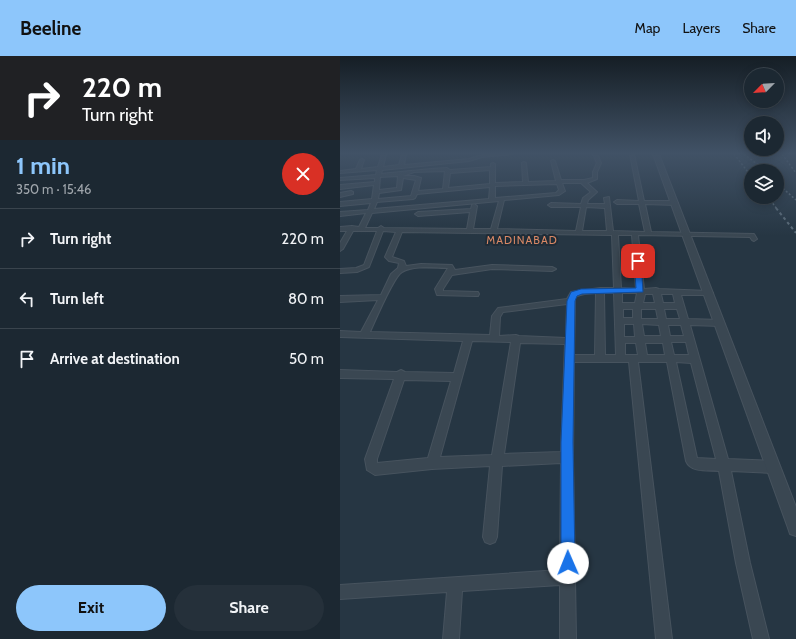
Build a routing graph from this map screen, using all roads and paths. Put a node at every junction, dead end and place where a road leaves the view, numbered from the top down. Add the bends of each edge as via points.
1 (400, 181) edge
2 (418, 181) edge
3 (446, 181) edge
4 (493, 181) edge
5 (556, 181) edge
6 (559, 181) edge
7 (564, 181) edge
8 (587, 181) edge
9 (638, 181) edge
10 (667, 181) edge
11 (584, 182) junction
12 (377, 183) joint
13 (526, 183) joint
14 (352, 185) junction
15 (493, 185) junction
16 (340, 187) edge
17 (445, 190) junction
18 (376, 192) junction
19 (351, 193) junction
20 (340, 195) edge
21 (414, 195) junction
22 (607, 198) dead end
23 (502, 199) junction
24 (492, 200) junction
25 (375, 201) junction
26 (476, 201) junction
27 (617, 202) dead end
28 (642, 202) junction
29 (348, 203) junction
30 (675, 203) junction
31 (340, 204) edge
32 (551, 205) dead end
33 (584, 205) junction
34 (418, 206) junction
35 (607, 206) junction
36 (408, 207) junction
37 (474, 210) junction
38 (371, 211) junction
39 (340, 214) edge
40 (415, 222) junction
41 (352, 228) junction
42 (362, 228) junction
43 (381, 228) junction
44 (340, 229) edge
45 (400, 229) junction
46 (470, 230) junction
47 (494, 230) junction
48 (579, 232) junction
49 (613, 232) junction
50 (635, 233) junction
51 (648, 233) junction
52 (687, 234) junction
53 (754, 239) dead end
54 (340, 249) edge
55 (552, 269) dead end
56 (402, 270) junction
57 (340, 271) edge
58 (449, 273) junction
59 (600, 290) junction
60 (618, 290) junction
61 (640, 290) junction
62 (656, 290) junction
63 (676, 291) junction
64 (709, 293) junction
65 (475, 294) dead end
66 (383, 297) junction
67 (340, 299) edge
68 (571, 301) junction
69 (618, 306) junction
70 (637, 306) junction
71 (659, 306) junction
72 (679, 306) junction
73 (619, 321) junction
74 (637, 321) junction
75 (662, 322) junction
76 (684, 322) junction
77 (720, 323) junction
78 (340, 334) edge
79 (364, 335) junction
80 (469, 338) junction
81 (494, 338) junction
82 (516, 338) junction
83 (666, 339) junction
84 (689, 339) junction
85 (620, 340) junction
86 (639, 340) junction
87 (569, 341) junction
88 (569, 358) junction
89 (600, 358) junction
90 (632, 359) junction
91 (670, 359) junction
92 (694, 359) junction
93 (340, 374) edge
94 (401, 374) junction
95 (457, 377) junction
96 (567, 457) junction
97 (497, 459) junction
98 (432, 463) junction
99 (724, 466) junction
100 (773, 467) junction
101 (796, 528) edge
102 (490, 537) dead end
103 (568, 577) junction
104 (455, 586) junction
105 (340, 592) edge
106 (451, 639) edge
107 (568, 639) edge
108 (664, 639) edge
109 (761, 639) edge

1 - 18 street via 399,189
2 - 21 street
3 - 17 street
4 - 15 street
5 - 13 street
6 - 23 street via 562,191 557,194
7 - 11 street
8 - 11 street
9 - 28 street
10 - 30 street
11 - 33 street via 594,192 585,199
12 - 14 street
12 - 18 street
13 - 15 street
14 - 16 street
14 - 19 street
15 - 17 street
15 - 24 street
17 - 21 street
18 - 25 street
19 - 20 street
19 - 29 street
21 - 25 street
21 - 36 street
22 - 35 street
23 - 24 street
23 - 47 street
24 - 26 street
25 - 29 street
25 - 38 street
26 - 34 street
26 - 37 street
27 - 28 street
28 - 30 street
28 - 51 street
29 - 31 street
30 - 52 street
32 - 33 street
33 - 35 street
33 - 48 street
34 - 36 street
34 - 40 street
35 - 49 street
36 - 38 street
37 - 40 street
37 - 46 street
38 - 39 street
38 - 42 street
40 - 45 street
40 - 46 street
41 - 42 street
41 - 44 street
41 - 54 street
42 - 43 street
43 - 45 street
43 - 57 street via 367,266 357,270
45 - 56 street via 388,257 402,262
46 - 47 street
47 - 48 street
48 - 49 street
49 - 50 street
49 - 60 street
50 - 51 street
50 - 61 street
51 - 52 street
52 - 53 street via 752,235
52 - 64 street
55 - 58 street via 492,267
56 - 58 street via 422,266 450,266 452,269
56 - 66 street via 395,274
58 - 65 street via 439,289 440,293
59 - 60 street
59 - 68 street via 574,294
59 - 89 street
60 - 61 street
60 - 69 street
61 - 62 street
61 - 70 street via 641,297
62 - 63 street
62 - 71 street
63 - 64 street
63 - 72 street
64 - 77 street
66 - 67 street
66 - 79 street
68 - 81 street via 501,310 496,316
68 - 87 street
69 - 70 street
69 - 73 street
70 - 71 street
70 - 74 street
71 - 72 street
71 - 75 street
72 - 76 street
73 - 74 street
73 - 85 street
74 - 75 street
74 - 86 street
75 - 76 street
75 - 83 street
76 - 77 street
76 - 84 street
77 - 100 street
78 - 79 street
79 - 80 street
80 - 81 street
80 - 95 street
81 - 82 street
82 - 87 street
82 - 97 street
83 - 84 street
83 - 86 street
83 - 91 street
84 - 92 street
85 - 86 street
85 - 90 street
86 - 90 street
87 - 88 street
88 - 89 street
88 - 96 street
89 - 90 street
90 - 91 street
90 - 108 street
91 - 92 street
91 - 99 street via 692,460 697,464
92 - 99 street
93 - 94 street
94 - 95 street
94 - 98 street via 371,459 371,466 375,469
95 - 98 street
96 - 97 street
96 - 103 street
97 - 98 street
97 - 102 street
99 - 100 street
99 - 109 street
100 - 101 street
103 - 104 street
103 - 107 street
104 - 105 street
104 - 106 street

